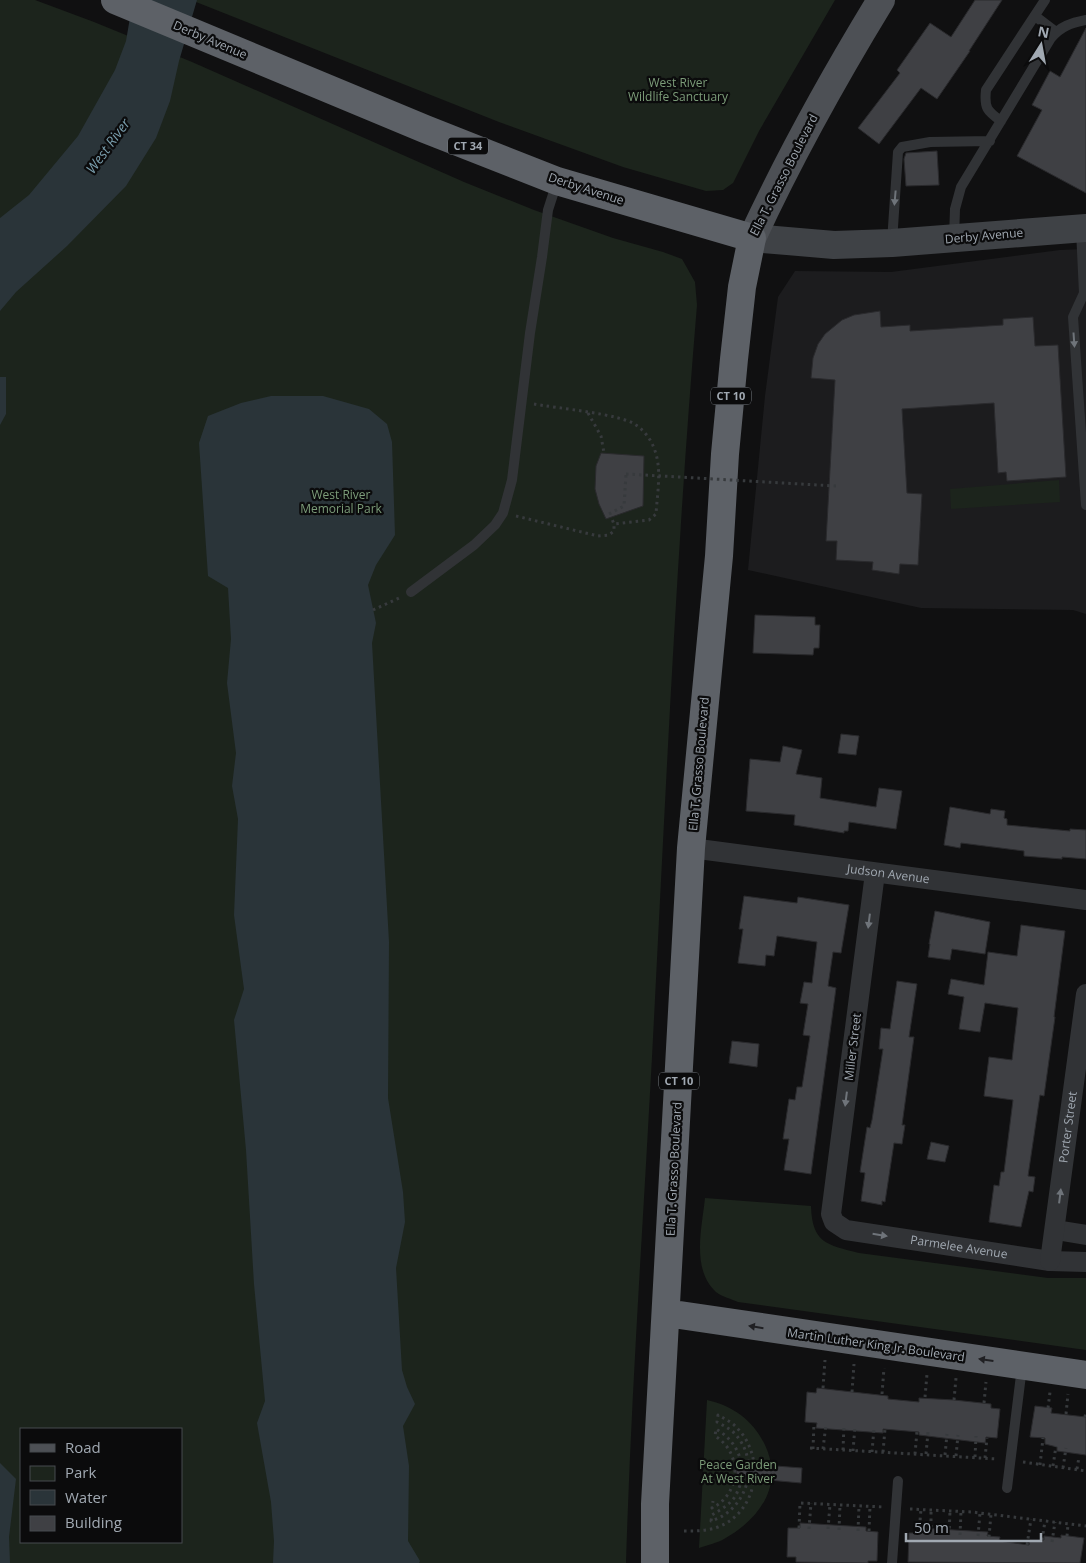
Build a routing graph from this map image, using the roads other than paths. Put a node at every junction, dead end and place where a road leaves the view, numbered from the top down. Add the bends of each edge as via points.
1 (115, 0) edge
2 (880, 0) edge
3 (1045, 0) edge
4 (1035, 16) junction
5 (1086, 20) edge
6 (1056, 32) junction
7 (1002, 121) junction
8 (990, 141) junction
9 (557, 181) junction
10 (1083, 228) edge
11 (752, 238) junction
12 (954, 239) junction
13 (892, 243) junction
14 (1085, 295) edge
15 (1086, 505) edge
16 (411, 592) road end
17 (691, 848) junction
18 (875, 873) junction
19 (1086, 900) edge
20 (1086, 994) edge
21 (834, 1222) joint
22 (1056, 1230) junction
23 (1086, 1236) edge
24 (1050, 1261) junction
25 (1086, 1262) edge
26 (666, 1313) junction
27 (1023, 1366) junction
28 (1077, 1384) edge
29 (898, 1482) dead end
30 (1006, 1488) dead end
31 (655, 1563) edge
32 (892, 1563) edge

1 - 9 highway, Derby Avenue / CT 34
2 - 11 main road, Ella T. Grasso Boulevard / CT 10 via 844,59
3 - 4 lane
4 - 6 lane
4 - 7 lane via 986,90 985,102 989,112
5 - 6 lane via 1069,23
6 - 7 lane
7 - 8 lane
8 - 12 lane via 961,187
8 -> 13 lane via 930,142 902,147 898,152
9 - 11 highway, Derby Avenue / CT 34
9 - 16 lane via 548,210 512,480 503,513 474,545
10 - 12 main road, Derby Avenue
10 - 14 lane
11 - 13 main road, Derby Avenue via 834,245
11 - 17 highway, Ella T. Grasso Boulevard / CT 10 via 742,287 734,359
12 - 13 main road, Derby Avenue
14 -> 15 lane via 1072,317
17 - 18 street, Judson Avenue
17 - 26 highway, Ella T. Grasso Boulevard / CT 10
18 - 19 street, Judson Avenue
18 -> 21 street, Miller Street via 831,1214
22 -> 20 street, Porter Street
21 -> 24 street, Parmelee Avenue via 846,1230
22 - 23 street
22 - 24 street, Porter Street
24 - 25 street, Parmelee Avenue
27 -> 26 highway, Martin Luther King Jr. Boulevard
26 - 31 highway, Ella T. Grasso Boulevard / CT 10 via 655,1504
27 - 28 highway, Martin Luther King Jr. Boulevard
27 - 30 lane
29 - 32 lane

